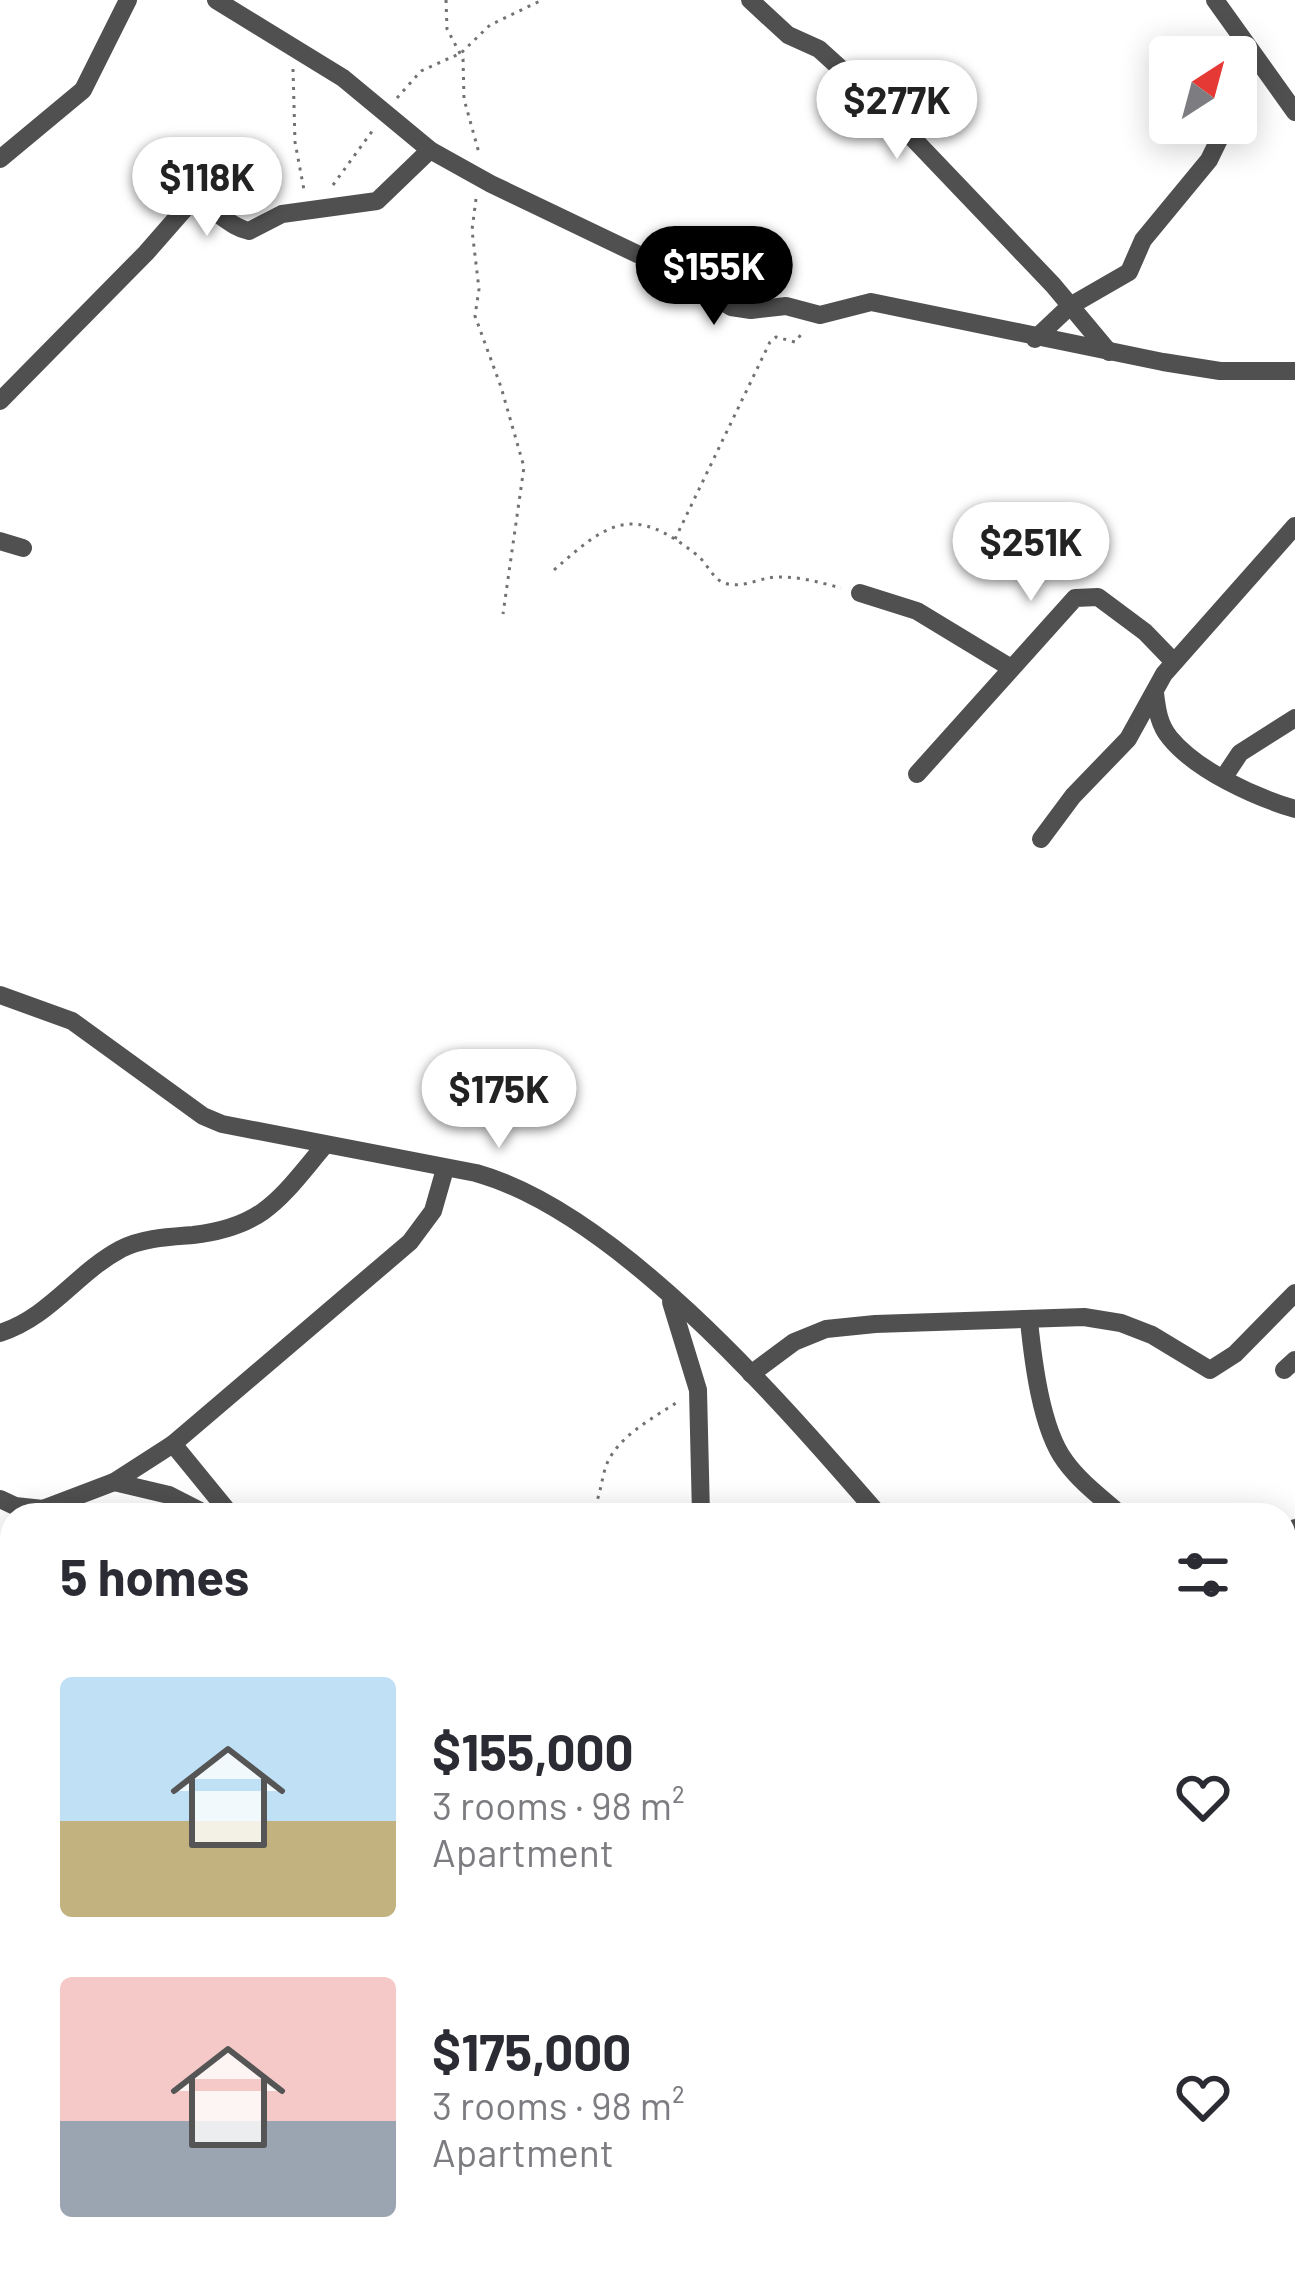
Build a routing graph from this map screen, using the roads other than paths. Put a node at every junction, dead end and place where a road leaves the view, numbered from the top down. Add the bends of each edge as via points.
1 (128, 0) edge
2 (216, 0) edge
3 (750, 0) edge
4 (1215, 0) edge
5 (1232, 36) edge
6 (1257, 72) edge
7 (1295, 112) edge
8 (1217, 144) edge
9 (430, 150) junction
10 (0, 159) edge
11 (1070, 306) junction
12 (1035, 339) junction
13 (1109, 352) junction
14 (1295, 371) edge
15 (0, 401) edge
16 (1295, 526) edge
17 (0, 541) edge
18 (23, 548) dead end
19 (860, 593) road end
20 (1174, 662) junction
21 (1011, 668) junction
22 (1155, 689) junction
23 (1295, 718) edge
24 (916, 774) dead end
25 (1224, 777) junction
26 (1295, 808) edge
27 (1041, 839) dead end
28 (0, 995) edge
29 (325, 1145) junction
30 (445, 1169) junction
31 (1295, 1293) edge
32 (670, 1298) junction
33 (1028, 1321) junction
34 (0, 1333) edge
35 (752, 1374) junction
36 (173, 1444) junction
37 (114, 1482) junction
38 (63, 1503) edge
39 (185, 1503) edge
40 (220, 1503) edge
41 (700, 1503) edge
42 (868, 1503) edge
43 (1107, 1503) edge

1 - 10 street via 82,90
2 - 9 street via 343,78
3 - 11 street via 883,107
4 - 5 street
6 - 7 street
8 - 11 street via 1143,240 1129,272
9 - 12 street via 731,307 820,315 871,302
9 - 15 street via 377,201 310,209 249,231 214,209 188,205
11 - 12 street
11 - 13 street
12 - 13 street
13 - 14 street via 1220,371
16 - 20 street
17 - 18 street
19 - 21 street via 917,611
20 - 21 street via 1087,595 1058,614
20 - 22 street
21 - 24 street
22 - 25 street via 1168,736
22 - 27 street via 1128,739
23 - 25 street via 1240,753
25 - 26 street
28 - 29 street via 72,1021 203,1116
29 - 30 street
29 - 34 street via 251,1222 124,1247 58,1301
30 - 32 street via 495,1178 562,1214
30 - 36 street via 439,1199 410,1242
31 - 33 street via 1210,1370 1120,1323
32 - 35 street
32 - 41 street via 698,1390
33 - 35 street via 826,1329
33 - 43 street via 1058,1450
35 - 42 street
36 - 37 street
36 - 40 street
37 - 38 street
37 - 39 street

